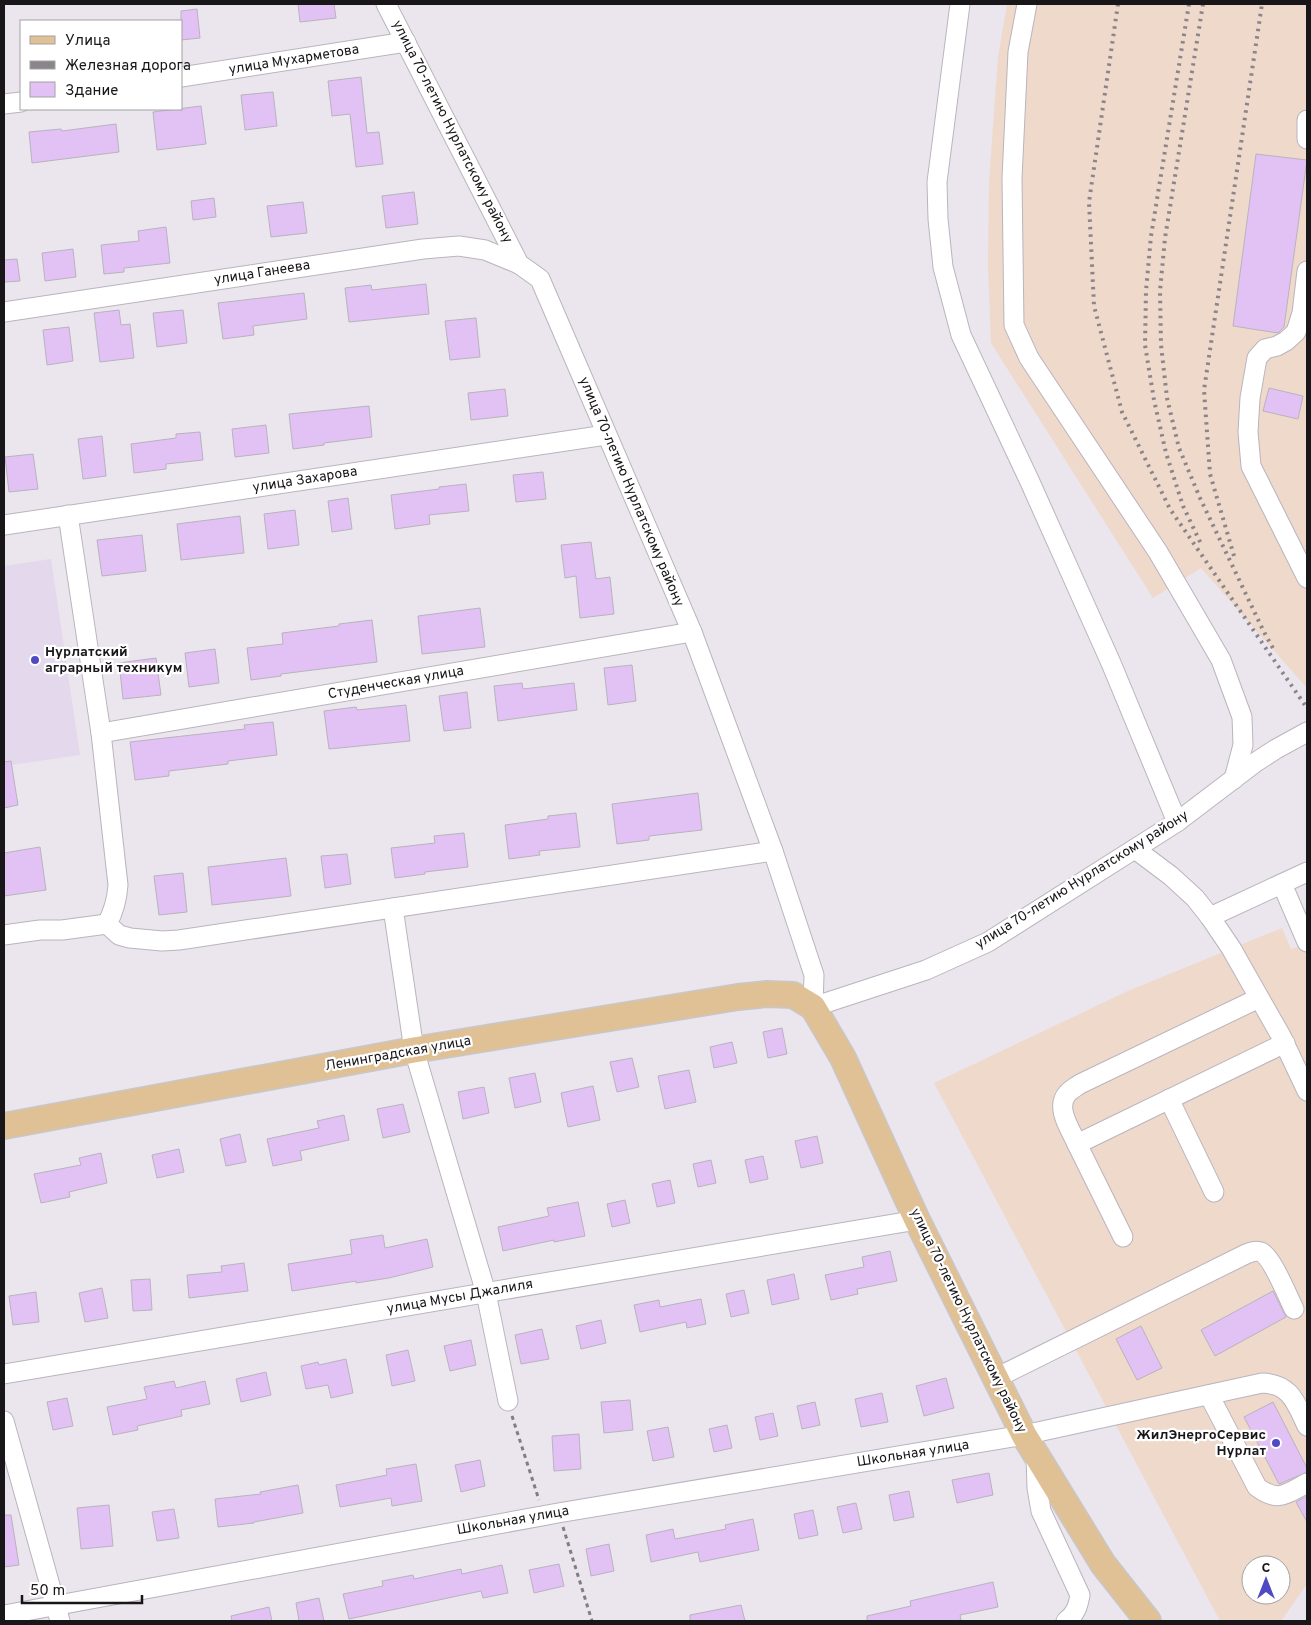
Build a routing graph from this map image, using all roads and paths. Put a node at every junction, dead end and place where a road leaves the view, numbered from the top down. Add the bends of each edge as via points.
1 (386, 4) edge
2 (960, 4) edge
3 (1027, 4) edge
4 (406, 42) junction
5 (182, 77) edge
6 (20, 102) edge
7 (4, 104) edge
8 (1307, 120) edge
9 (1307, 139) edge
10 (519, 264) junction
11 (1307, 271) edge
12 (4, 312) edge
13 (606, 434) junction
14 (68, 515) junction
15 (4, 525) edge
16 (1307, 578) edge
17 (692, 632) junction
18 (1307, 732) edge
19 (101, 733) junction
20 (1234, 778) junction
21 (1178, 822) junction
22 (1135, 849) junction
23 (773, 851) junction
24 (1307, 872) edge
25 (1282, 884) junction
26 (393, 908) junction
27 (1210, 917) junction
28 (107, 924) junction
29 (4, 936) edge
30 (1307, 942) edge
31 (1259, 998) junction
32 (803, 1001) junction
33 (1285, 1043) junction
34 (414, 1050) junction
35 (1307, 1090) edge
36 (1169, 1099) junction
37 (4, 1126) edge
38 (1077, 1144) junction
39 (1214, 1192) dead end
40 (917, 1220) junction
41 (1123, 1237) dead end
42 (486, 1293) junction
43 (1294, 1309) dead end
44 (4, 1374) edge
45 (996, 1378) junction
46 (1209, 1395) junction
47 (508, 1401) joint
48 (4, 1421) edge
49 (1307, 1426) edge
50 (1030, 1445) junction
51 (1307, 1483) edge
52 (551, 1514) junction
53 (58, 1613) edge
54 (4, 1615) edge
55 (592, 1621) edge
56 (1066, 1621) edge
57 (1148, 1621) edge

1 - 4 street, улица 70-летию Нурлатскому району
2 - 21 street via 937,182 945,275 961,335 1103,645
3 - 20 street via 1018,52 1012,178 1014,325 1028,358 1158,552 1221,660 1242,717 1242,745
4 - 5 street, улица Мухарметова
4 - 10 street, улица 70-летию Нурлатскому району
6 - 7 street
8 - 9 street
10 - 12 street, улица Ганеева via 485,250 459,246 432,248
10 - 13 street, улица 70-летию Нурлатскому району via 540,279
11 - 16 street via 1302,313 1296,332 1256,358 1248,432 1251,466
13 - 14 street, улица Захарова
13 - 17 street, улица 70-летию Нурлатскому району
14 - 15 street, улица Захарова
14 - 19 street
17 - 19 street, Студенческая улица
17 - 23 street, улица 70-летию Нурлатскому району
18 - 20 street, улица 70-летию Нурлатскому району
19 - 28 street via 118,885 114,912
20 - 21 street, улица 70-летию Нурлатскому району
21 - 22 street, улица 70-летию Нурлатскому району
22 - 27 street via 1171,876
22 - 32 street, улица 70-летию Нурлатскому району via 988,942 926,970
23 - 26 street
23 - 32 street, улица 70-летию Нурлатскому району via 814,975
24 - 25 street
25 - 27 street
25 - 30 street
26 - 28 street via 162,941 119,935
26 - 34 street
27 - 31 street
28 - 29 street
31 - 33 street
31 - 38 street via 1080,1084 1067,1094 1063,1114
32 - 34 main road, Ленинградская улица via 767,994 738,996
32 - 40 main road, улица 70-летию Нурлатскому району via 844,1058
33 - 35 street
33 - 36 street
34 - 37 main road, Ленинградская улица
34 - 42 street
36 - 38 street
36 - 39 street
38 - 41 street
40 - 42 street, улица Мусы Джалиля
40 - 45 main road, улица 70-летию Нурлатскому району
42 - 44 street, улица Мусы Джалиля
42 - 47 street
43 - 45 street via 1270,1260 1262,1252 1254,1251
45 - 50 main road, улица 70-летию Нурлатскому району
46 - 49 street, Школьная улица via 1273,1383 1287,1391
46 - 50 street, Школьная улица
46 - 51 street via 1256,1487 1271,1495 1282,1496
47 - 52 path
48 - 53 street
50 - 52 street, Школьная улица
50 - 56 street via 1041,1511 1080,1595 1078,1608
50 - 57 main road, улица 70-летию Нурлатскому району via 1103,1564
52 - 53 street, Школьная улица
52 - 55 path
53 - 54 street, Школьная улица

